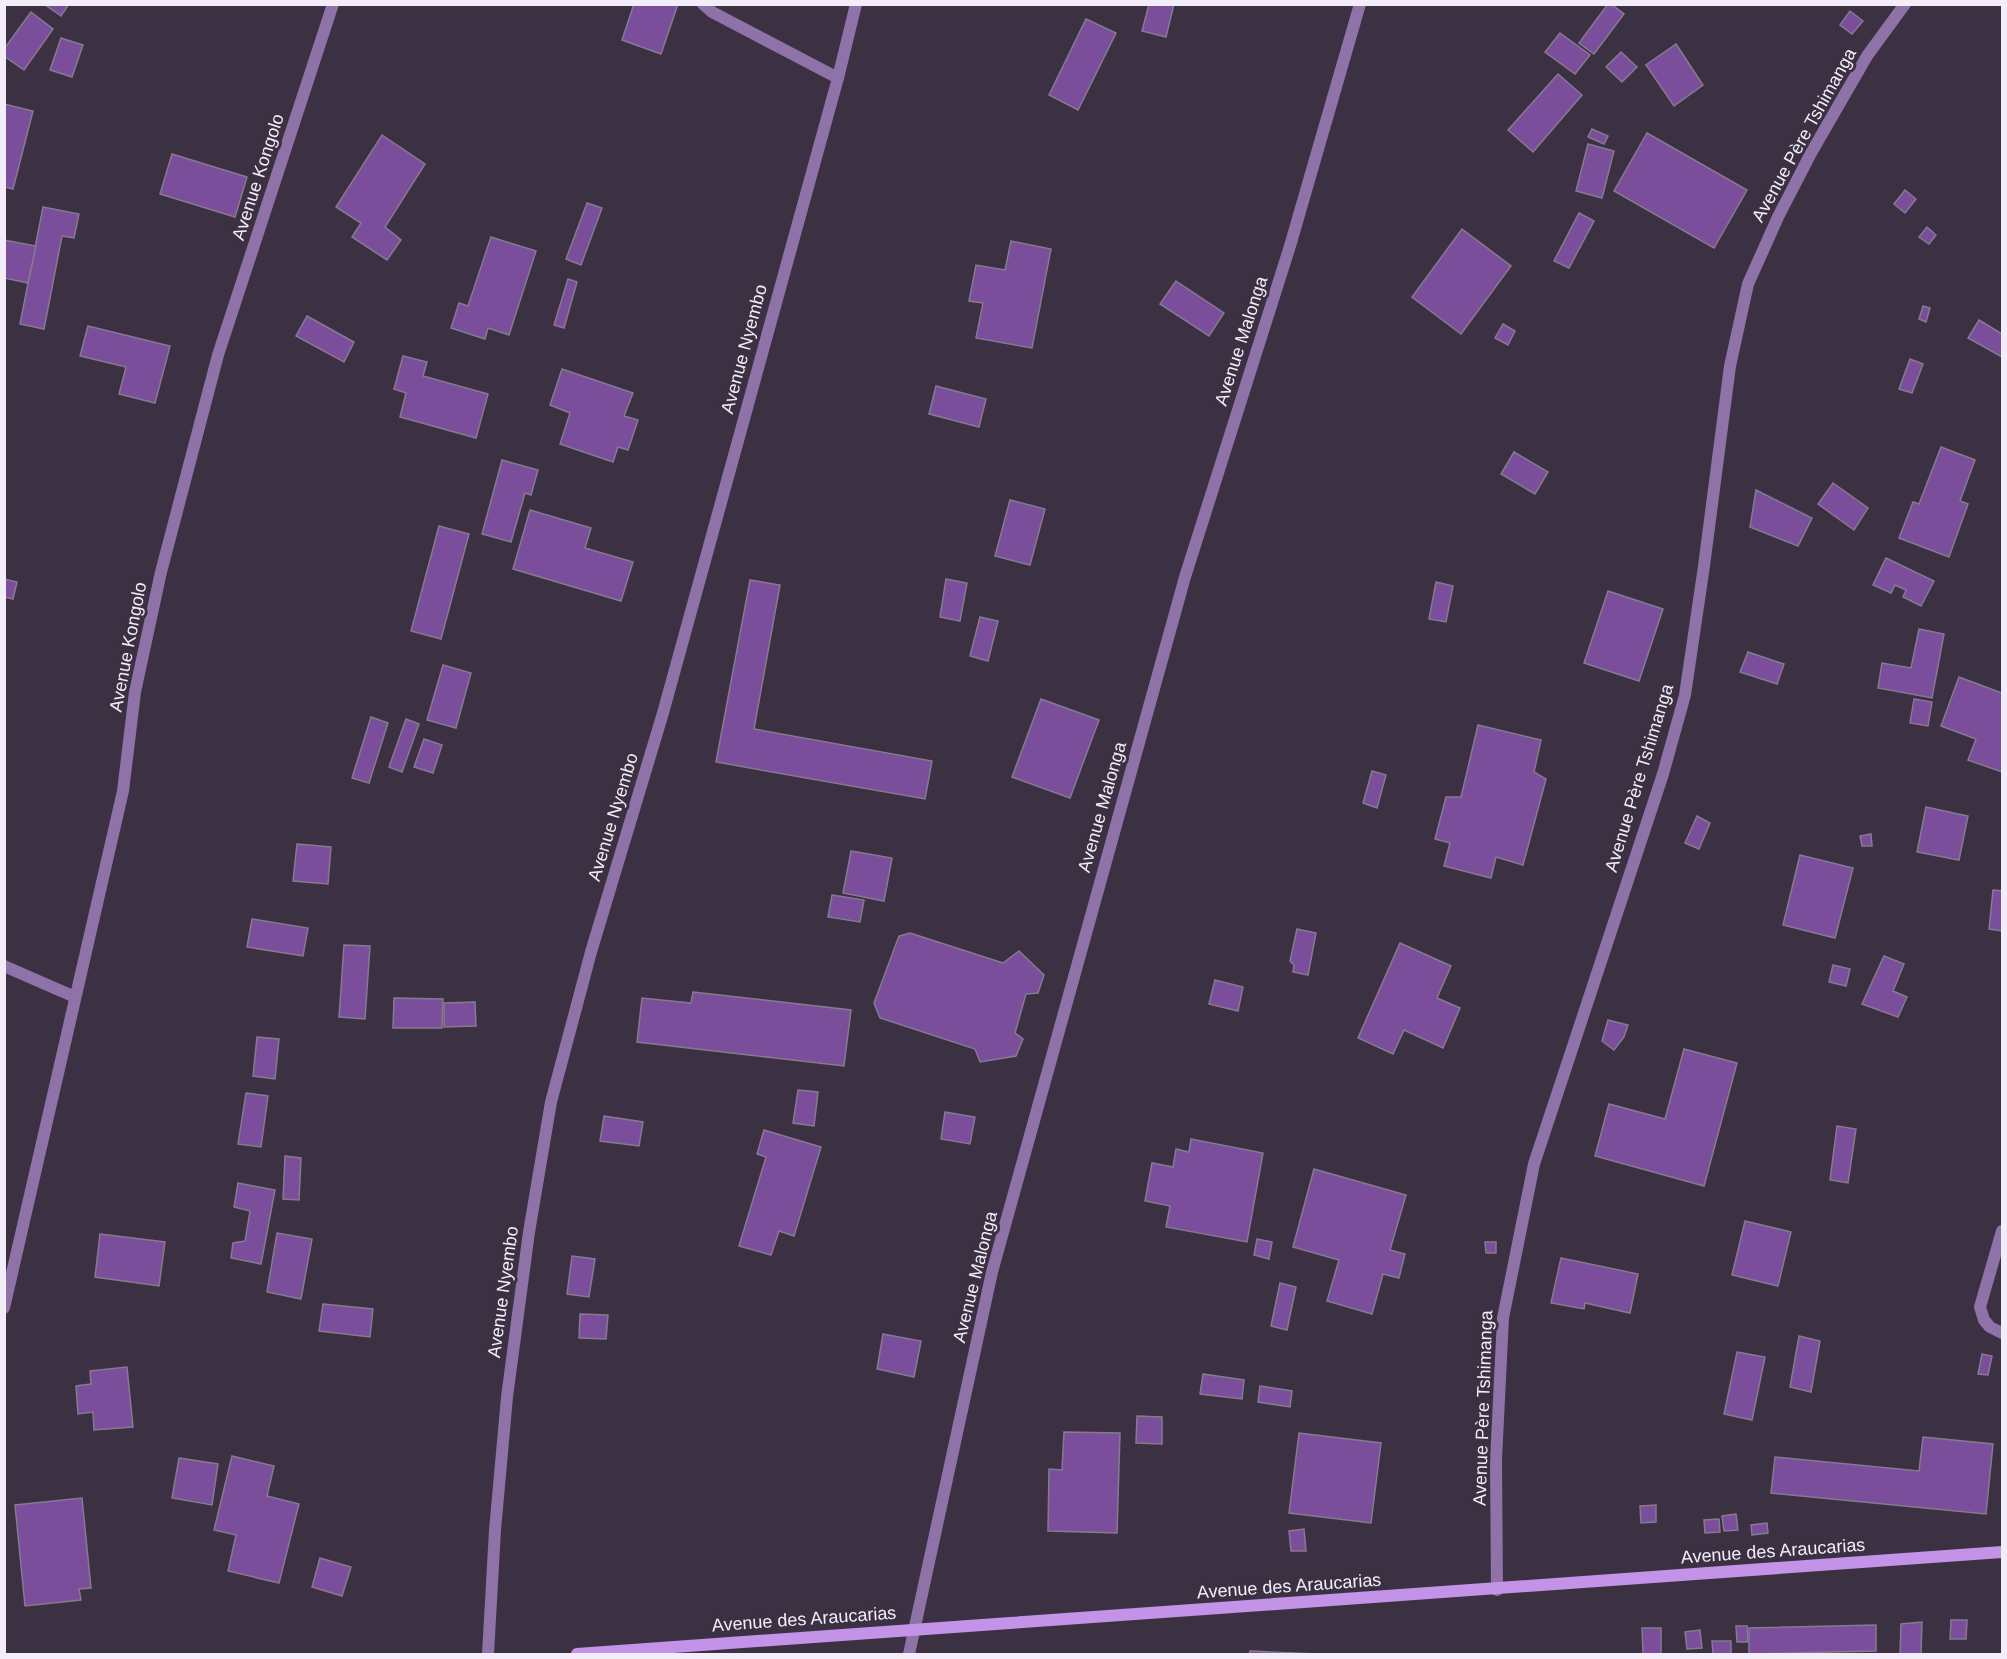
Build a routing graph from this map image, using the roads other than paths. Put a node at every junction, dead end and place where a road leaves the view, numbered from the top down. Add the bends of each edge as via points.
1 (333, 4) edge
2 (703, 4) edge
3 (856, 4) edge
4 (1360, 4) edge
5 (1905, 4) edge
6 (838, 78) junction
7 (4, 966) edge
8 (75, 998) junction
9 (2002, 1231) edge
10 (4, 1308) edge
11 (2002, 1333) edge
12 (2002, 1551) edge
13 (1497, 1590) junction
14 (914, 1629) junction
15 (488, 1654) edge
16 (578, 1654) edge
17 (909, 1654) edge

1 - 8 street, Avenue Kongolo via 218,355 160,572 135,692 123,791
2 - 6 street
3 - 6 street, Avenue Nyembo
4 - 14 street, Avenue Malonga via 1290,246 1185,577 1058,1030 992,1272
5 - 13 street, Avenue Père Tshimanga via 1867,57 1811,153 1749,284 1730,366 1685,695 1663,774 1534,1164 1503,1318 1496,1460
6 - 15 street, Avenue Nyembo via 551,1102 507,1397
7 - 8 street
8 - 10 street, Avenue Kongolo
9 - 11 street via 1980,1307 1984,1320
12 - 13 street, Avenue des Araucarias
13 - 14 street, Avenue des Araucarias
14 - 16 street, Avenue des Araucarias
14 - 17 street, Avenue Malonga

